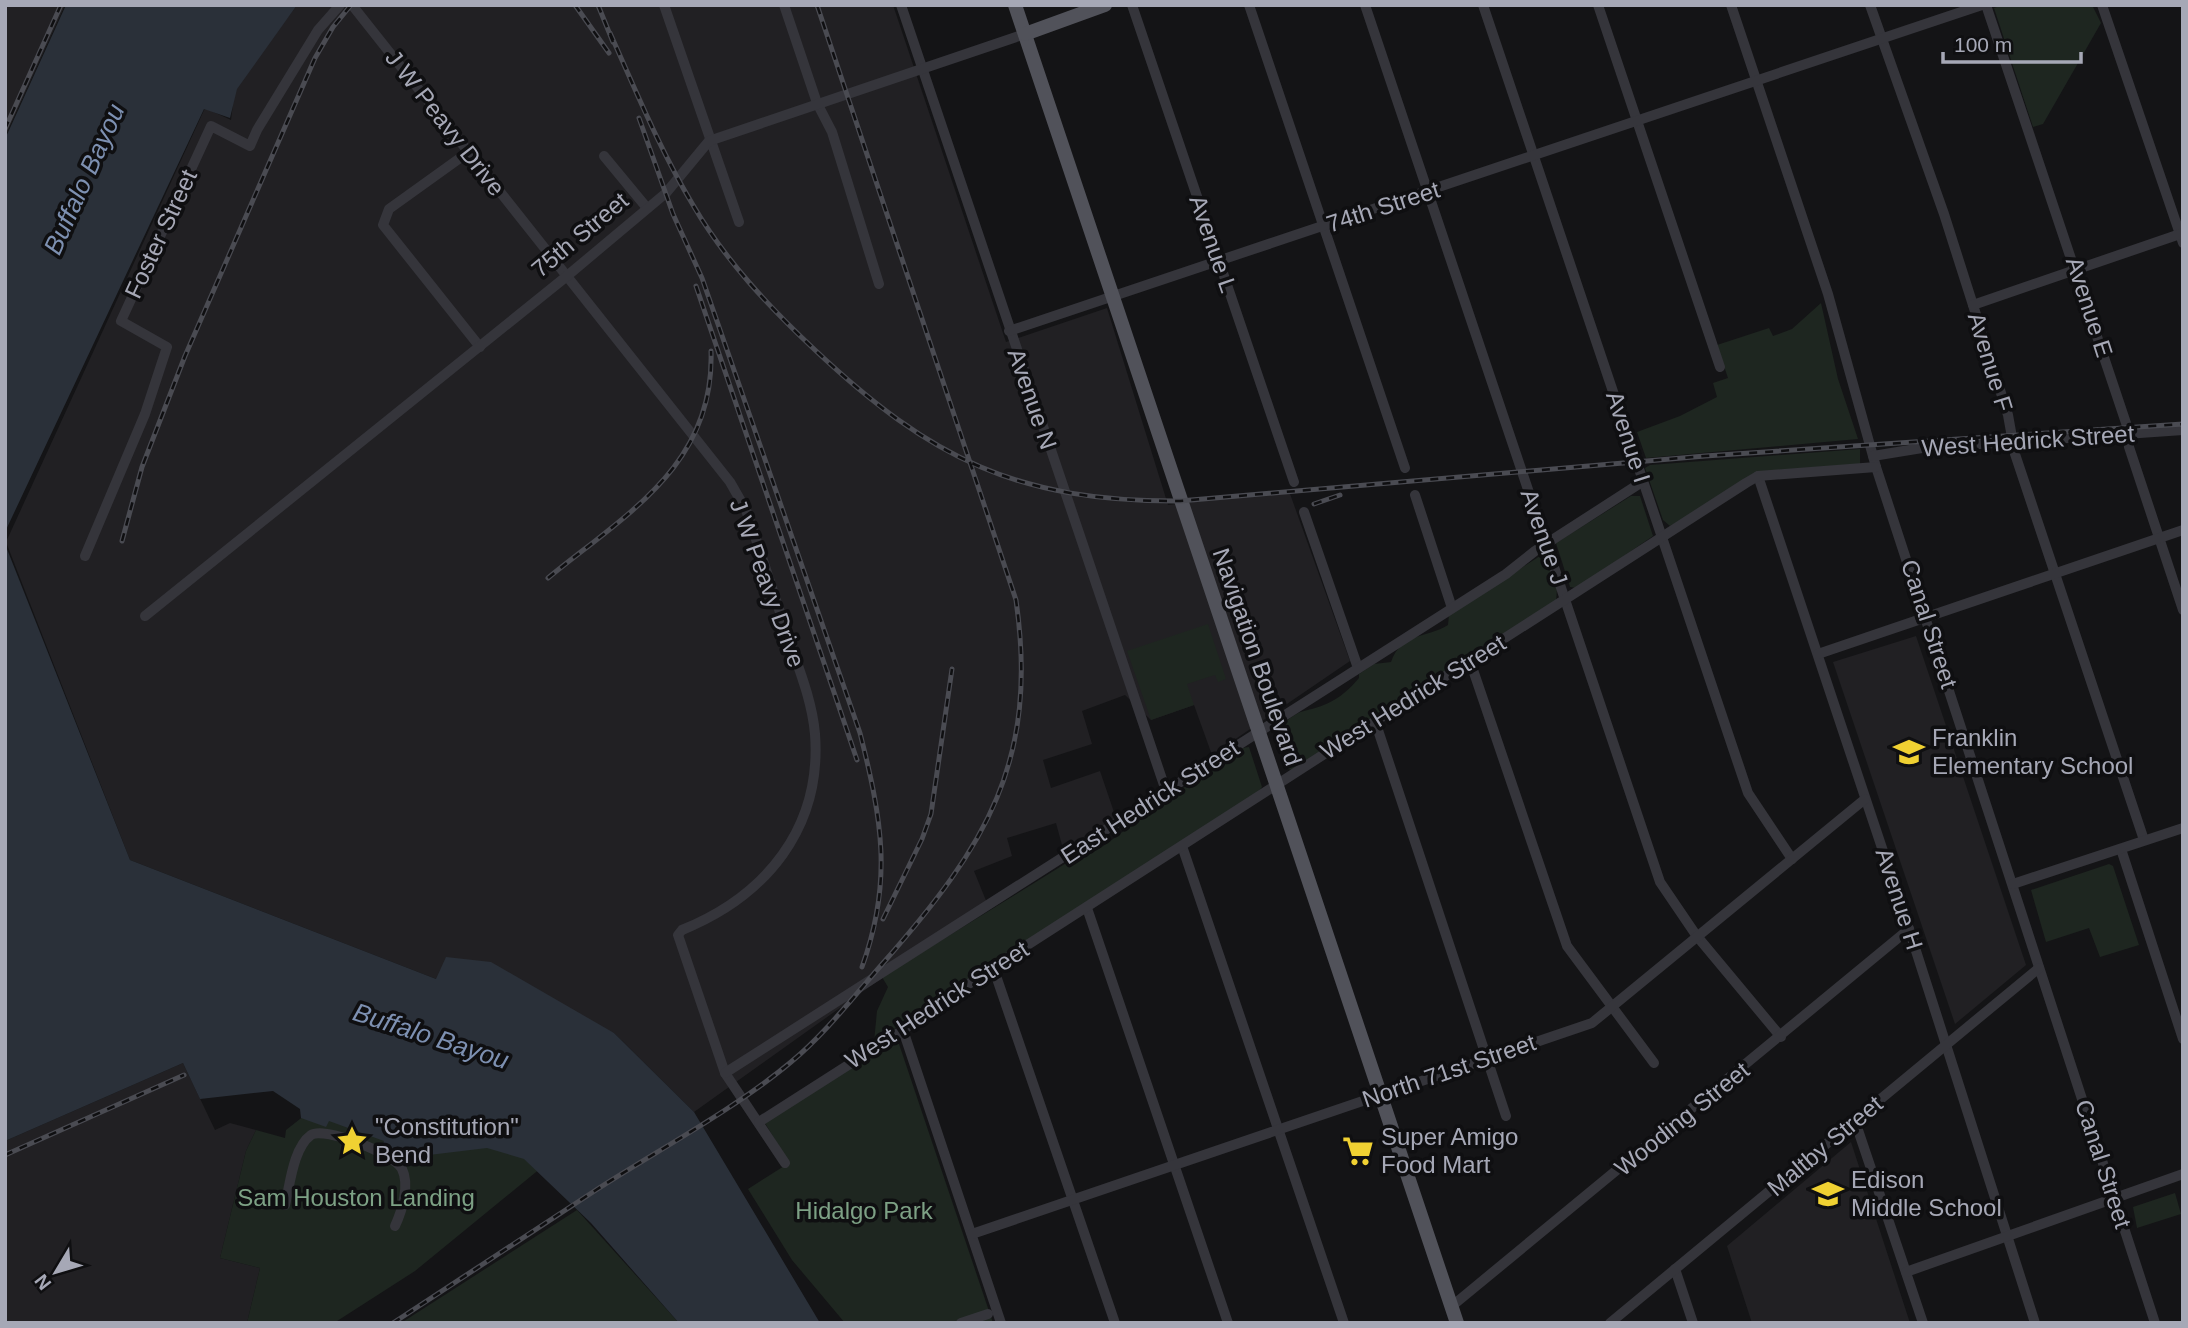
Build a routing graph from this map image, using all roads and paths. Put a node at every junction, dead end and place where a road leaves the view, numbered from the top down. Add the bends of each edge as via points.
1 (340, 5) edge
2 (352, 5) edge
3 (664, 5) edge
4 (784, 5) edge
5 (901, 5) edge
6 (1015, 5) edge
7 (1105, 5) edge
8 (1132, 5) edge
9 (1249, 5) edge
10 (1365, 5) edge
11 (1483, 5) edge
12 (1598, 5) edge
13 (1731, 5) edge
14 (1870, 5) edge
15 (1984, 5) edge
16 (2102, 5) edge
17 (1025, 34) junction
18 (1882, 40) junction
19 (923, 70) junction
20 (1756, 81) junction
21 (817, 103) junction
22 (1637, 120) junction
23 (709, 141) junction
24 (467, 153) junction
25 (604, 156) dead end
26 (1534, 157) junction
27 (1429, 192) junction
28 (647, 208) junction
29 (739, 222) dead end
30 (1323, 226) junction
31 (2182, 237) edge
32 (1219, 262) junction
33 (2077, 268) junction
34 (567, 276) junction
35 (879, 284) dead end
36 (1112, 299) junction
37 (1973, 305) junction
38 (1009, 331) junction
39 (480, 347) junction
40 (1720, 367) dead end
41 (2183, 430) edge
42 (2127, 433) junction
43 (2013, 443) junction
44 (1874, 461) junction
45 (1405, 468) dead end
46 (1758, 476) junction
47 (1294, 482) dead end
48 (1642, 482) junction
49 (1415, 495) dead end
50 (1304, 512) dead end
51 (2183, 530) edge
52 (1662, 538) junction
53 (2158, 538) junction
54 (1547, 543) junction
55 (85, 556) dead end
56 (2054, 572) junction
57 (1566, 600) junction
58 (1452, 608) junction
59 (2183, 610) edge
60 (145, 616) dead end
61 (1926, 616) junction
62 (1818, 654) junction
63 (1470, 661) junction
64 (1358, 668) junction
65 (1374, 721) junction
66 (1258, 732) junction
67 (1276, 784) junction
68 (1166, 791) junction
69 (1866, 799) junction
70 (2183, 828) edge
71 (2144, 840) junction
72 (1182, 846) junction
73 (2121, 849) junction
74 (1792, 859) junction
75 (2013, 884) junction
76 (1087, 908) junction
77 (1909, 929) junction
78 (1696, 935) junction
79 (993, 967) junction
80 (2039, 968) junction
81 (1612, 1006) junction
82 (902, 1030) junction
83 (1781, 1037) junction
84 (2183, 1038) edge
85 (1946, 1045) junction
86 (1487, 1059) junction
87 (1654, 1063) dead end
88 (725, 1073) junction
89 (1381, 1094) junction
90 (1506, 1116) dead end
91 (1855, 1121) junction
92 (758, 1122) junction
93 (1279, 1130) junction
94 (785, 1163) dead end
95 (1175, 1165) junction
96 (2183, 1174) edge
97 (2114, 1197) junction
98 (1074, 1200) junction
99 (285, 1205) dead end
100 (395, 1226) dead end
101 (972, 1234) junction
102 (2006, 1235) junction
103 (1675, 1269) junction
104 (1906, 1272) junction
105 (1452, 1306) junction
106 (988, 1314) dead end
107 (961, 1323) edge
108 (1001, 1323) edge
109 (1115, 1323) edge
110 (1228, 1323) edge
111 (1344, 1323) edge
112 (1457, 1323) edge
113 (1610, 1323) edge
114 (1693, 1323) edge
115 (1923, 1323) edge
116 (2035, 1323) edge
117 (2155, 1323) edge

1 - 55 street, Foster Street via 318,30 250,146 211,126 121,321 167,347 145,414
2 - 24 street, J W Peavy Drive
3 - 23 street
4 - 21 street
5 - 19 street, Avenue N
6 - 17 main road, Navigation Boulevard
7 - 17 main road
8 - 32 street, Avenue L
9 - 30 street
10 - 27 street, Avenue J
11 - 26 street, Avenue I
12 - 22 street
13 - 20 street, Canal Street
14 - 18 street, Avenue F
15 - 18 street, 74th Street
15 - 33 street, Avenue E
16 - 31 street
17 - 19 street
17 - 36 main road, Navigation Boulevard
18 - 20 street, 74th Street
18 - 37 street, Avenue F
19 - 21 street
19 - 38 street, Avenue N
20 - 22 street, 74th Street
20 - 44 street, Canal Street via 1828,293
21 - 23 street
21 - 35 street via 832,132
22 - 26 street, 74th Street
22 - 40 street
23 - 28 street, 75th Street
23 - 29 street
24 - 34 street, J W Peavy Drive
24 - 39 street via 389,209 383,222
25 - 28 street
26 - 27 street, 74th Street
26 - 48 street, Avenue I
27 - 30 street, 74th Street
27 - 54 street, Avenue J
28 - 34 street, 75th Street
30 - 32 street, 74th Street
30 - 45 street
31 - 33 street
32 - 36 street, 74th Street
32 - 47 street, Avenue L
33 - 37 street
33 - 42 street, Avenue E
34 - 39 street, 75th Street
34 - 88 street, J W Peavy Drive via 730,482 746,510 807,696 814,731 816,761 806,813 784,853 738,902 678,935
36 - 38 street, 74th Street
36 - 66 main road, Navigation Boulevard
37 - 43 street, Avenue F
38 - 68 street, Avenue N
39 - 60 street, 75th Street
41 - 42 street, West Hedrick Street
42 - 43 street, West Hedrick Street
42 - 53 street, Avenue E
43 - 44 street, West Hedrick Street via 1922,448
43 - 56 street, Avenue F
44 - 46 street, West Hedrick Street
44 - 61 street, Canal Street
46 - 52 street, West Hedrick Street
46 - 62 street, Avenue H
48 - 52 street, Avenue I
48 - 54 street, East Hedrick Street
49 - 58 street
50 - 64 street
51 - 53 street
52 - 57 street, West Hedrick Street
52 - 74 street, Avenue I via 1748,793
53 - 56 street
53 - 59 street, Avenue E
54 - 57 street, Avenue J
54 - 58 street, East Hedrick Street
56 - 61 street
56 - 71 street, Avenue F
57 - 63 street, West Hedrick Street
57 - 78 street, Avenue J via 1660,882
58 - 64 street, East Hedrick Street
61 - 62 street
61 - 75 street, Canal Street
62 - 69 street, Avenue H
63 - 65 street, West Hedrick Street
63 - 81 street via 1567,946
64 - 66 street, East Hedrick Street
65 - 67 street, West Hedrick Street
65 - 86 street
66 - 67 main road, Navigation Boulevard
66 - 68 street, East Hedrick Street
67 - 72 street, West Hedrick Street
67 - 89 main road, Navigation Boulevard
68 - 88 street, East Hedrick Street
69 - 74 street, North 71st Street
69 - 77 street, Avenue H
70 - 71 street
71 - 73 street
72 - 76 street, West Hedrick Street
72 - 93 street
73 - 75 street
73 - 84 street
74 - 78 street, North 71st Street
75 - 80 street, Canal Street
76 - 79 street, West Hedrick Street
76 - 95 street
77 - 83 street, Wooding Street
77 - 85 street, Avenue H
78 - 81 street, North 71st Street
78 - 83 street, Avenue J
79 - 82 street, West Hedrick Street
79 - 98 street
80 - 85 street, Maltby Street
80 - 97 street, Canal Street
81 - 86 street, North 71st Street via 1592,1023
81 - 87 street
82 - 92 street, West Hedrick Street
82 - 101 street
83 - 105 street, Wooding Street
85 - 91 street, Maltby Street
85 - 102 street, Avenue H
86 - 89 street, North 71st Street
86 - 90 street
88 - 92 street, J W Peavy Drive
89 - 93 street, North 71st Street
89 - 105 main road, Navigation Boulevard
91 - 103 street, Maltby Street
91 - 104 street
92 - 94 street, J W Peavy Drive
93 - 95 street, North 71st Street
93 - 111 street
95 - 98 street, North 71st Street
95 - 110 street
96 - 97 street
97 - 102 street
97 - 117 street, Canal Street
98 - 101 street, North 71st Street
98 - 109 street
99 - 100 street via 304,1143 312,1134 326,1132 394,1158 403,1170 405,1189
101 - 108 street
102 - 104 street
102 - 116 street, Avenue H
103 - 113 street, Maltby Street
103 - 114 street
104 - 115 street
105 - 112 main road, Navigation Boulevard
106 - 107 street

